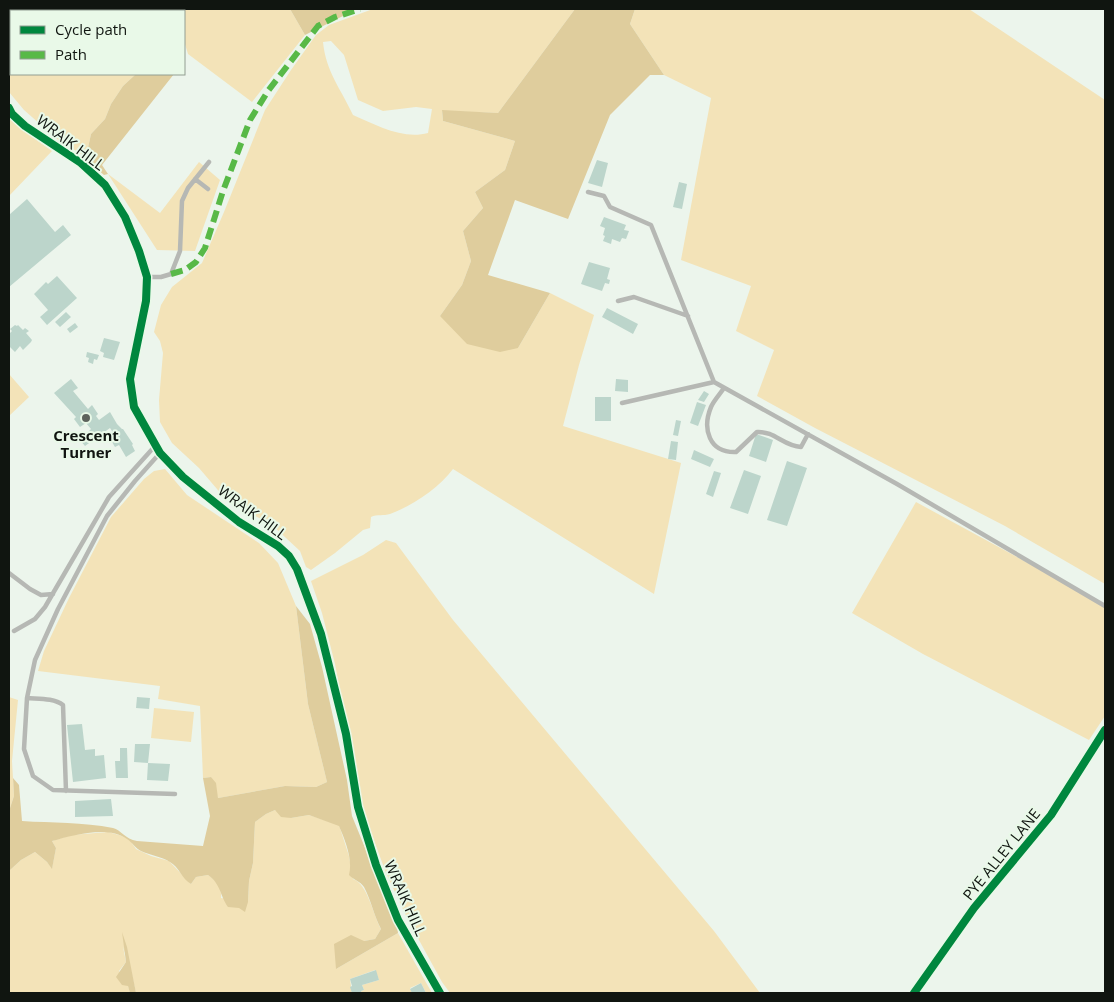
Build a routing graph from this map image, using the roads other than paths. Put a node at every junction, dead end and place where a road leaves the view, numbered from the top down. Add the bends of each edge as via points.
1 (9, 108) edge
2 (209, 162) dead end
3 (195, 179) junction
4 (208, 189) dead end
5 (588, 192) dead end
6 (147, 276) junction
7 (618, 301) dead end
8 (688, 316) junction
9 (714, 382) junction
10 (724, 388) junction
11 (622, 403) dead end
12 (808, 434) junction
13 (157, 450) junction
14 (9, 572) edge
15 (53, 594) junction
16 (1105, 606) edge
17 (14, 631) dead end
18 (27, 698) junction
19 (1105, 730) edge
20 (66, 791) junction
21 (175, 794) dead end
22 (440, 993) edge
23 (914, 993) edge

1 - 6 street, WRAIK HILL via 26,126 81,163 105,185 125,217
2 - 3 lane
3 - 4 lane
3 - 6 lane via 182,201 180,251 171,274
5 - 8 lane via 604,196 610,207 651,225
6 - 13 street, WRAIK HILL via 146,301 130,379 134,407
7 - 8 lane via 634,297
8 - 9 lane
9 - 10 lane
9 - 11 lane
10 - 12 lane
10 - 12 lane via 712,405 707,426 708,436 714,445 724,451 736,452 757,432 766,432 791,446 801,447
12 - 16 lane
13 - 15 lane via 108,497
13 - 18 lane via 106,516 35,660
13 - 22 street, WRAIK HILL via 183,477 239,522 278,546 297,569 321,634 346,734 358,807 376,865 398,920
14 - 15 lane via 41,595
15 - 17 lane via 35,619
18 - 20 lane via 24,749 33,776 53,790
18 - 20 lane via 51,700 63,705
19 - 23 street, PYE ALLEY LANE via 1051,815 974,908
20 - 21 lane

